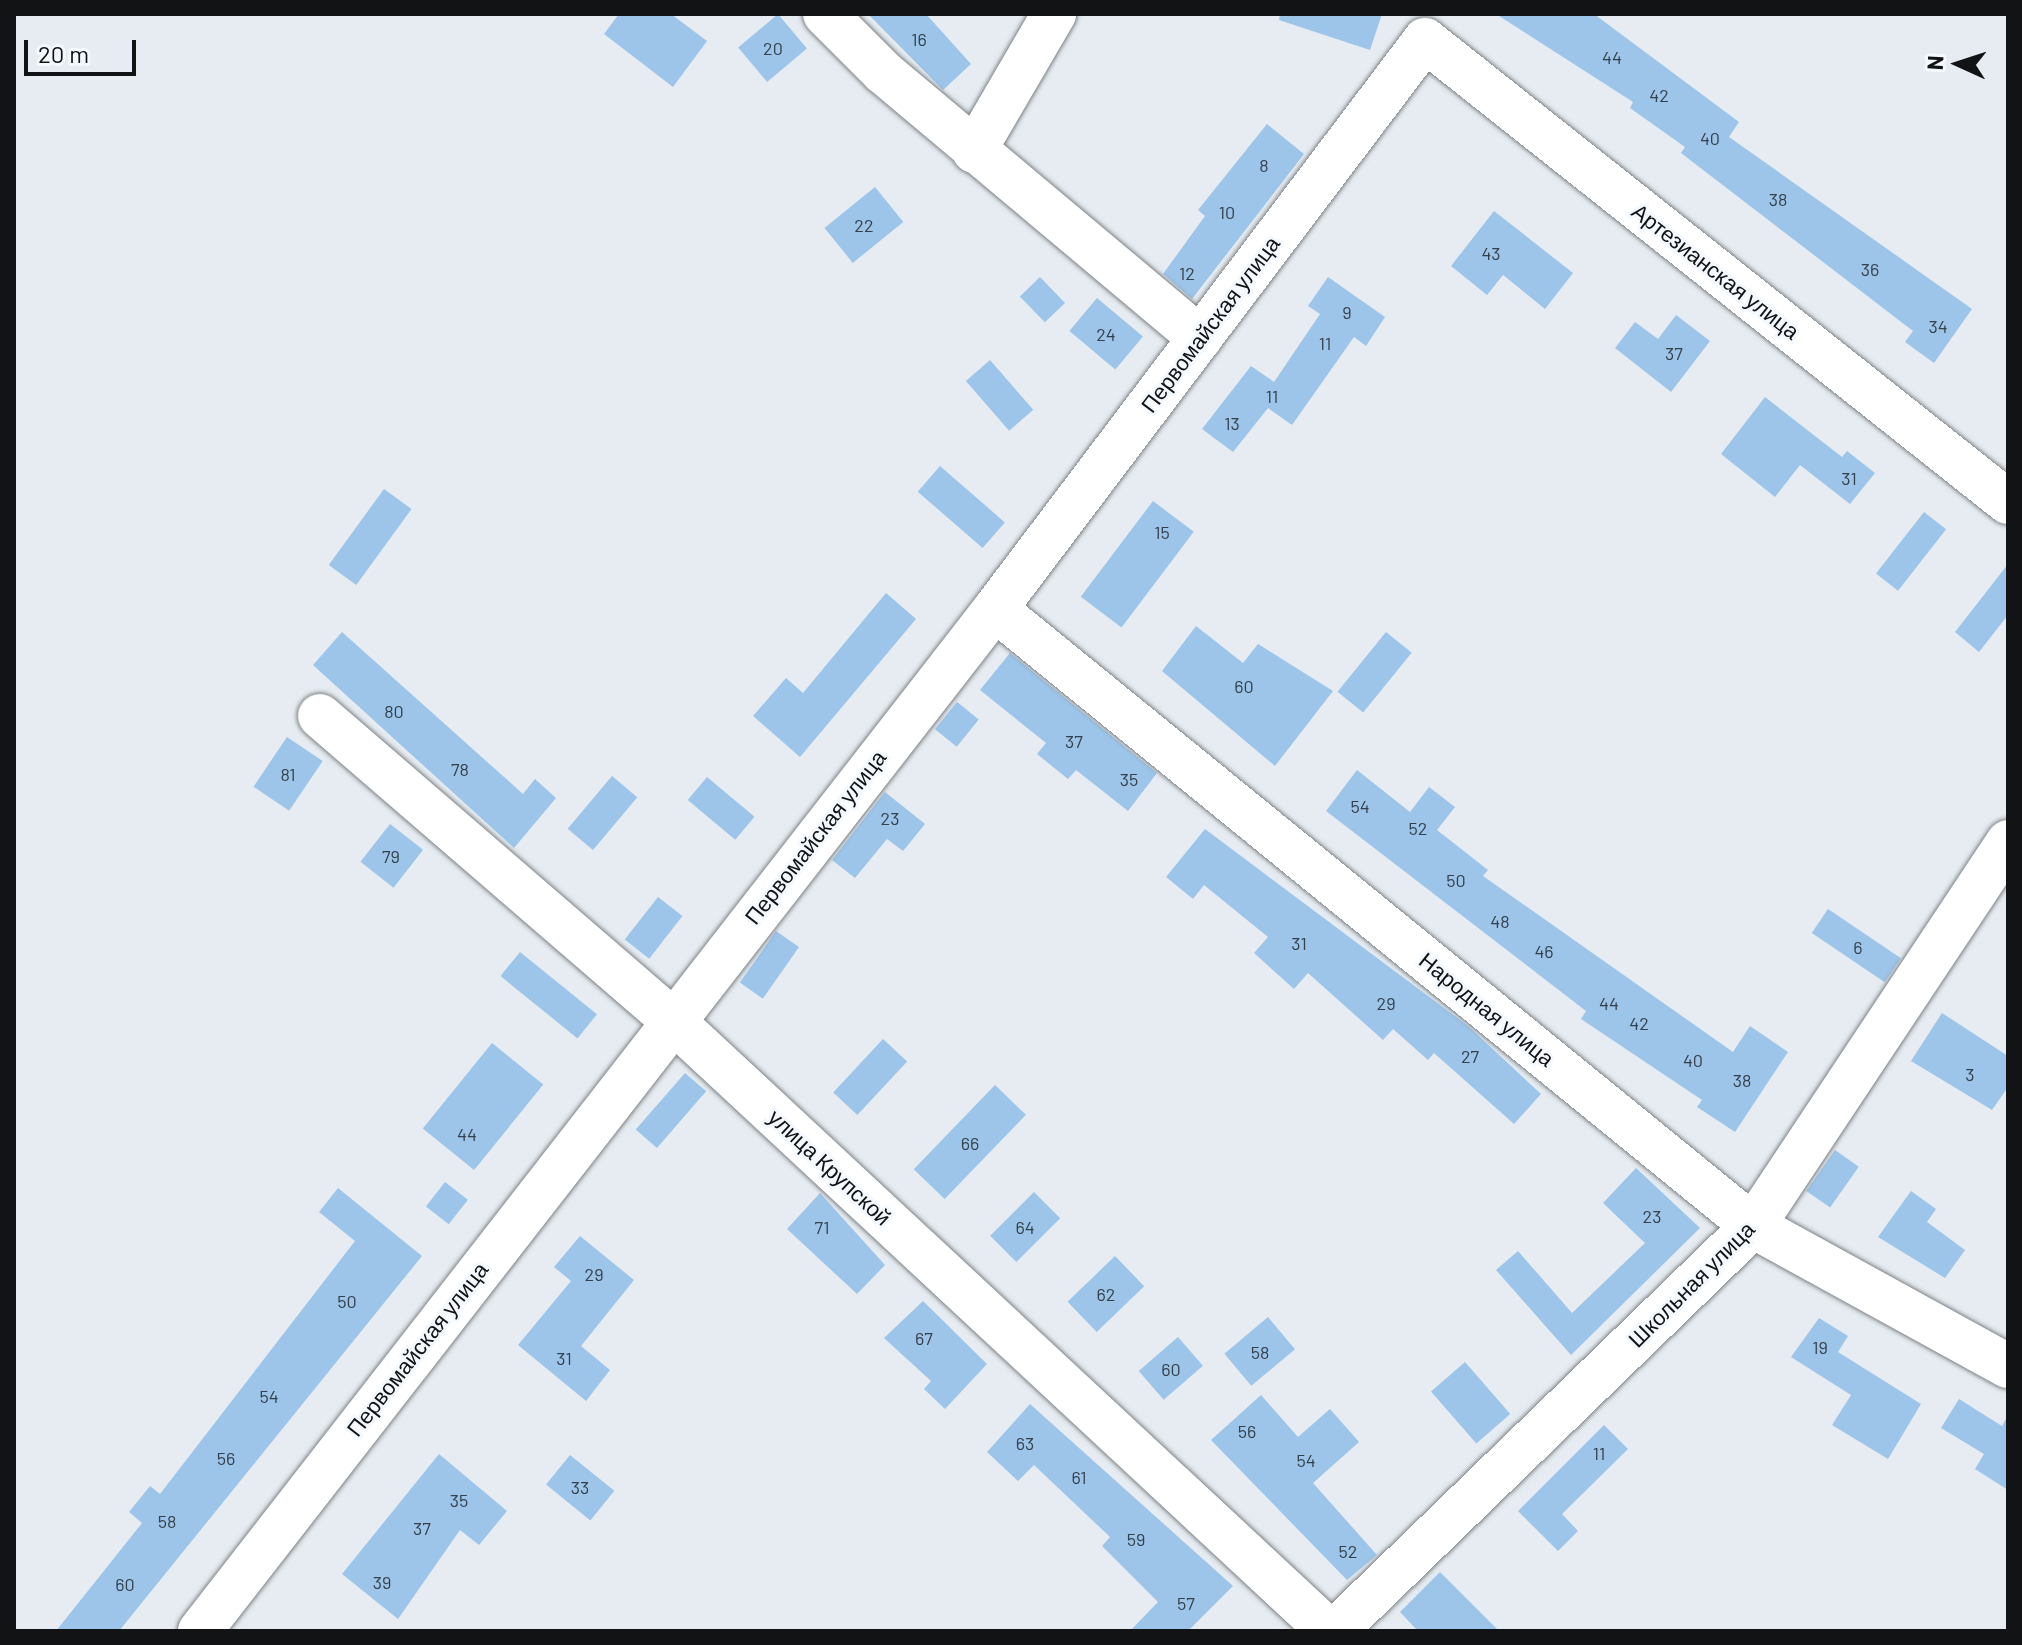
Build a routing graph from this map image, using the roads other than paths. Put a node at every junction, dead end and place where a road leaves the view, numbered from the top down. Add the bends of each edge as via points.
1 (825, 14) edge
2 (1054, 14) edge
3 (1425, 40) joint
4 (974, 151) junction
5 (1200, 338) junction
6 (2008, 502) edge
7 (995, 609) junction
8 (320, 716) dead end
9 (2008, 842) edge
10 (671, 1019) junction
11 (1753, 1226) junction
12 (2008, 1366) edge
13 (200, 1631) edge
14 (1329, 1631) edge
15 (1335, 1631) edge

1 - 4 street
2 - 4 street
3 - 5 street, Первомайская улица
3 - 6 street, Артезианская улица
4 - 5 street
5 - 7 street, Первомайская улица
7 - 10 street, Первомайская улица
7 - 11 street, Народная улица
8 - 10 street, улица Крупской
9 - 11 street, Школьная улица
10 - 13 street, Первомайская улица
10 - 14 street, улица Крупской
11 - 12 street, Народная улица
11 - 15 street, Школьная улица

